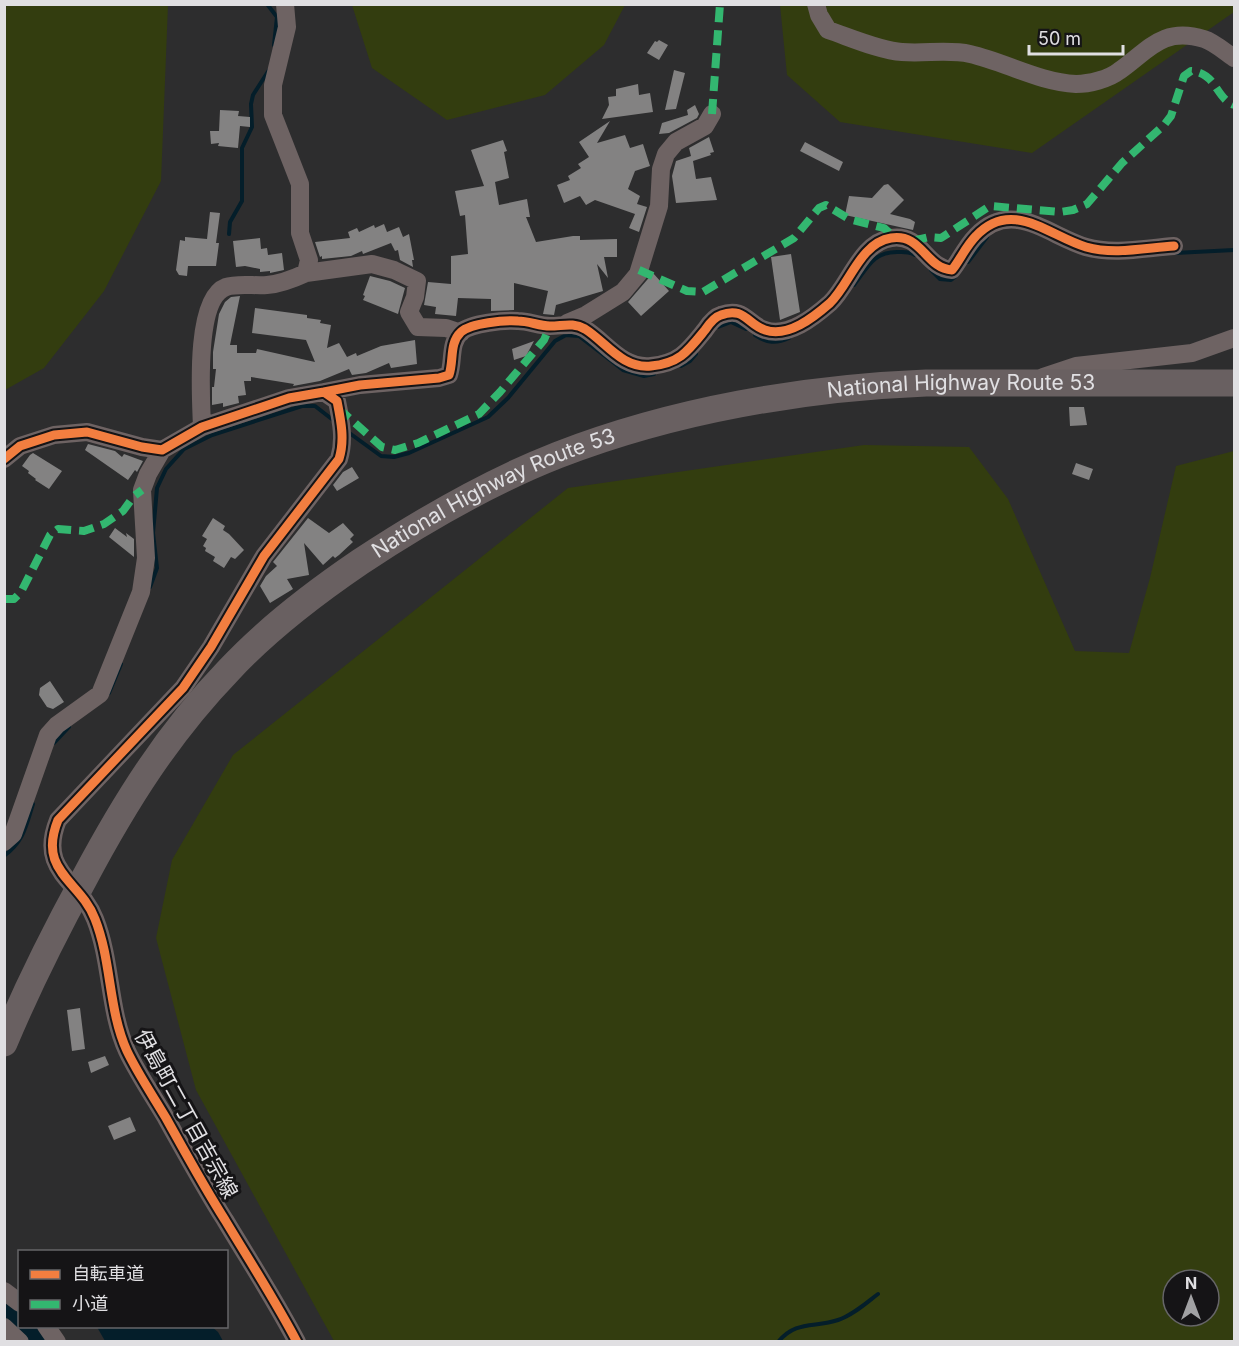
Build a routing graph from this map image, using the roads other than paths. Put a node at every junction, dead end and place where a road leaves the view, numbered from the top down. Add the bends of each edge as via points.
1 (285, 4) edge
2 (816, 4) edge
3 (1234, 58) edge
4 (712, 114) dead end
5 (1174, 246) dead end
6 (306, 273) junction
7 (567, 324) junction
8 (461, 333) junction
9 (1234, 338) edge
10 (1023, 383) junction
11 (1234, 383) edge
12 (324, 392) junction
13 (202, 427) junction
14 (162, 450) junction
15 (4, 459) edge
16 (4, 842) edge
17 (77, 891) junction
18 (4, 1043) edge
19 (4, 1291) edge
20 (18, 1302) edge
21 (4, 1327) edge
22 (47, 1328) edge
23 (20, 1341) edge
24 (57, 1341) edge
25 (297, 1341) edge

1 - 6 street via 287,27 273,85 273,116 300,184 300,233 309,260
2 - 3 street via 828,30 899,52 972,54 1077,84 1118,72 1160,40 1180,35 1205,39
4 - 7 street via 705,126 676,142 666,154 659,206 638,274 623,292
5 - 7 street via 1108,251 1012,219 985,228 974,237 952,270 943,270 912,241 893,238 871,247 831,302 787,331 764,330 745,315 719,315 685,354 672,363 648,367 628,362 585,329
6 - 8 street via 372,264 394,270 417,281 409,312 418,327
6 - 13 street via 270,285 228,286 217,293 203,331
7 - 8 street via 550,326 518,321 474,325
8 - 12 street via 452,349 449,375
9 - 10 street via 1192,353 1076,366
10 - 11 highway, National Highway Route 53
10 - 17 highway, National Highway Route 53 via 887,384 721,409 634,430 558,455 471,496 336,578 290,612 241,657 155,759 130,795
12 - 13 street via 289,398
12 - 17 street, 伊島町二丁目吉宗線 via 337,401 343,435 339,459 264,556 183,688 58,820 52,847 64,879
13 - 14 street
14 - 15 street via 87,432 54,435 20,446
14 - 16 street via 142,490 147,558 141,592 100,694 48,735 13,834
17 - 18 highway, National Highway Route 53 via 28,986
17 - 25 street, 伊島町二丁目吉宗線 via 91,909 98,928 110,996 127,1051
19 - 20 street
21 - 23 street
22 - 24 street

